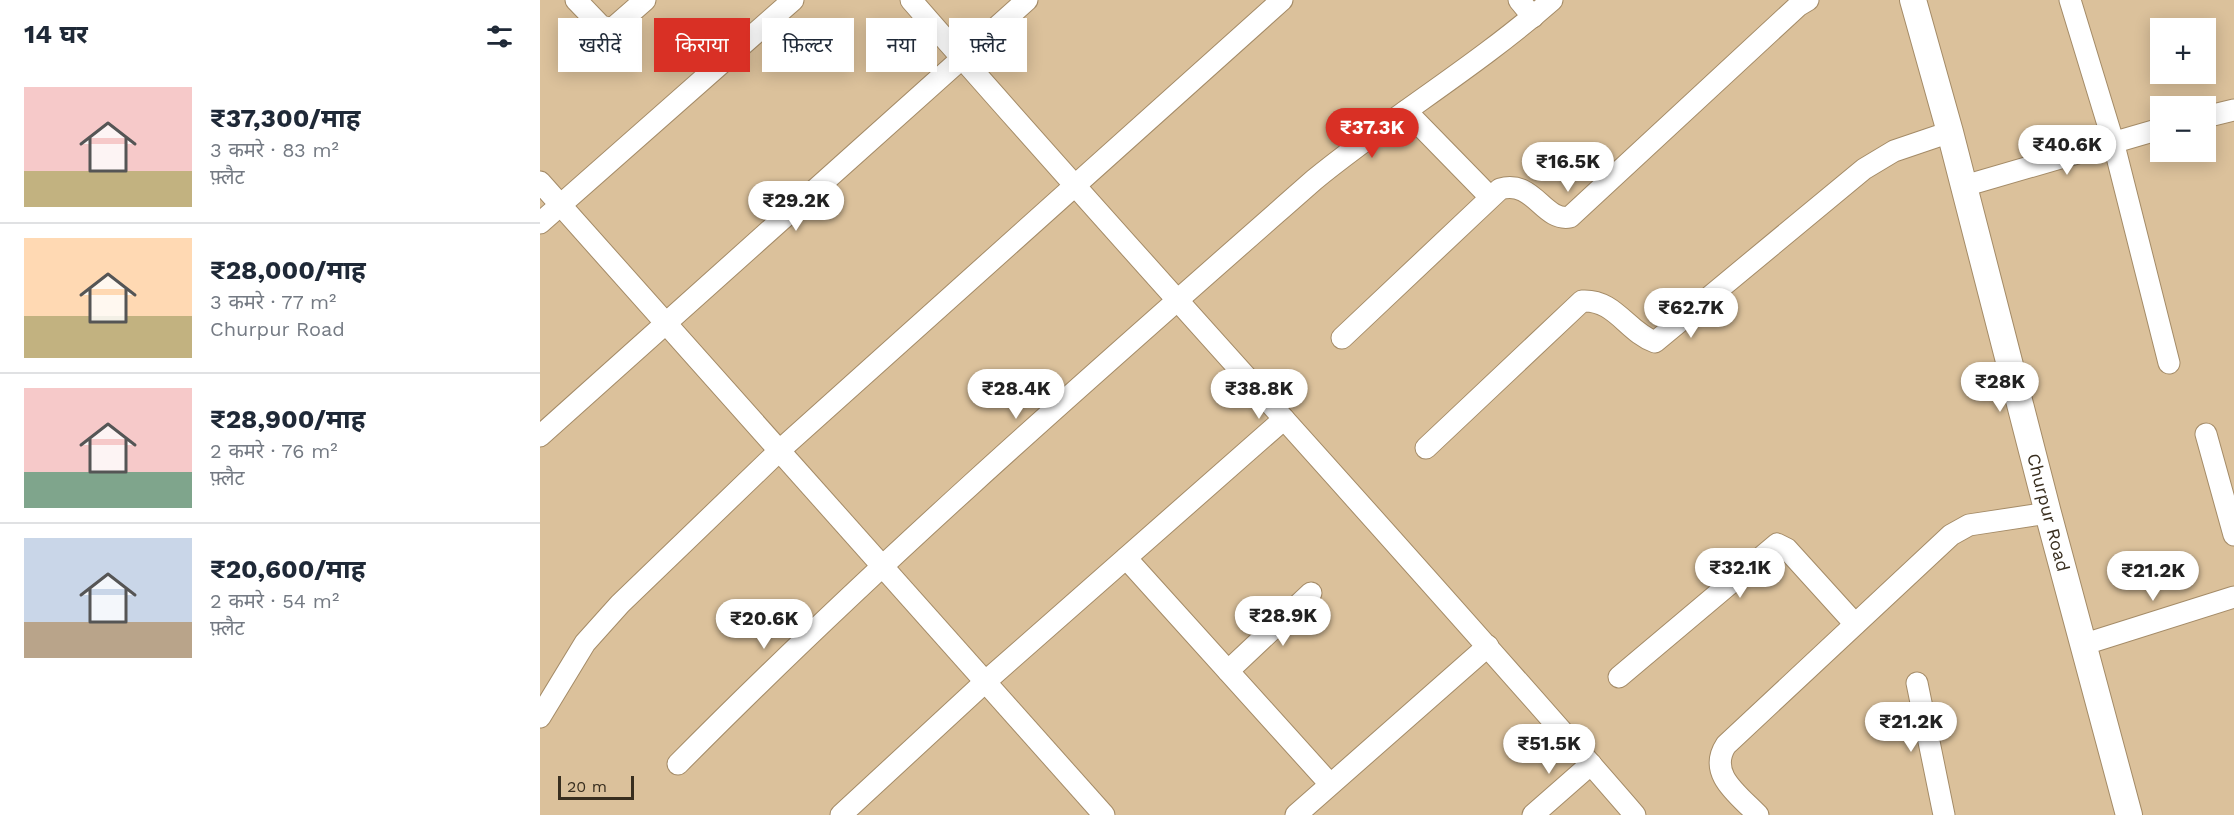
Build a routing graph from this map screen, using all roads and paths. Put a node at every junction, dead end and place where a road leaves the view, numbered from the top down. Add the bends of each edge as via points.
1 (576, 0) edge
2 (645, 0) edge
3 (793, 0) edge
4 (911, 0) edge
5 (1028, 0) edge
6 (1282, 0) edge
7 (1519, 0) edge
8 (1552, 0) edge
9 (1808, 0) edge
10 (1913, 0) edge
11 (2070, 0) edge
12 (1533, 16) junction
13 (1007, 18) edge
14 (949, 43) edge
15 (949, 68) edge
16 (974, 72) edge
17 (2234, 110) edge
18 (1406, 111) junction
19 (2216, 114) edge
20 (1950, 132) junction
21 (2150, 132) edge
22 (2113, 141) junction
23 (540, 182) edge
24 (1077, 186) junction
25 (1964, 186) junction
26 (1490, 197) junction
27 (560, 204) junction
28 (540, 222) edge
29 (1176, 302) junction
30 (666, 323) junction
31 (1342, 338) dead end
32 (2169, 363) dead end
33 (1284, 419) junction
34 (2206, 434) dead end
35 (540, 436) edge
36 (1426, 448) dead end
37 (780, 450) junction
38 (2048, 513) junction
39 (2234, 535) edge
40 (1126, 558) junction
41 (882, 568) junction
42 (1311, 593) dead end
43 (2234, 597) edge
44 (1855, 624) junction
45 (2085, 644) junction
46 (1488, 646) junction
47 (1228, 671) junction
48 (1618, 677) dead end
49 (985, 682) junction
50 (1917, 683) dead end
51 (540, 717) edge
52 (678, 764) dead end
53 (1591, 764) junction
54 (1330, 784) junction
55 (849, 812) edge
56 (1104, 815) edge
57 (1296, 815) edge
58 (1533, 815) edge
59 (1635, 815) edge
60 (1758, 815) edge
61 (1944, 815) edge
62 (2129, 815) edge

1 - 2 street via 601,26 612,29
3 - 27 street
4 - 14 street
5 - 13 street
6 - 24 street
7 - 12 street
8 - 12 street
9 - 26 street via 1570,217 1562,219 1522,188 1510,186
10 - 20 street, Churpur Road
11 - 22 street
12 - 18 street
15 - 30 street
16 - 24 street
17 - 19 street
18 - 26 street
18 - 29 street via 1314,180
20 - 25 street, Churpur Road
20 - 36 street via 1894,151 1864,169 1655,342 1606,304 1582,301
21 - 22 street
22 - 25 street
22 - 32 street
23 - 27 street
24 - 29 street
24 - 37 street
25 - 38 street, Churpur Road
26 - 31 street
27 - 28 street
27 - 30 street
29 - 33 street
29 - 41 street
30 - 35 street
30 - 37 street
33 - 40 street
33 - 46 street
34 - 39 street
37 - 41 street
37 - 51 street via 592,635
38 - 44 street via 1969,525 1959,530
38 - 45 street, Churpur Road
40 - 47 street
40 - 49 street
41 - 49 street
41 - 52 street
42 - 47 street
43 - 45 street
44 - 48 street via 1787,549 1777,544
44 - 60 street via 1719,755 1724,780
45 - 62 street, Churpur Road
46 - 53 street
46 - 54 street
47 - 54 street
49 - 55 street
49 - 56 street
50 - 61 street
53 - 58 street
53 - 59 street
54 - 57 street

